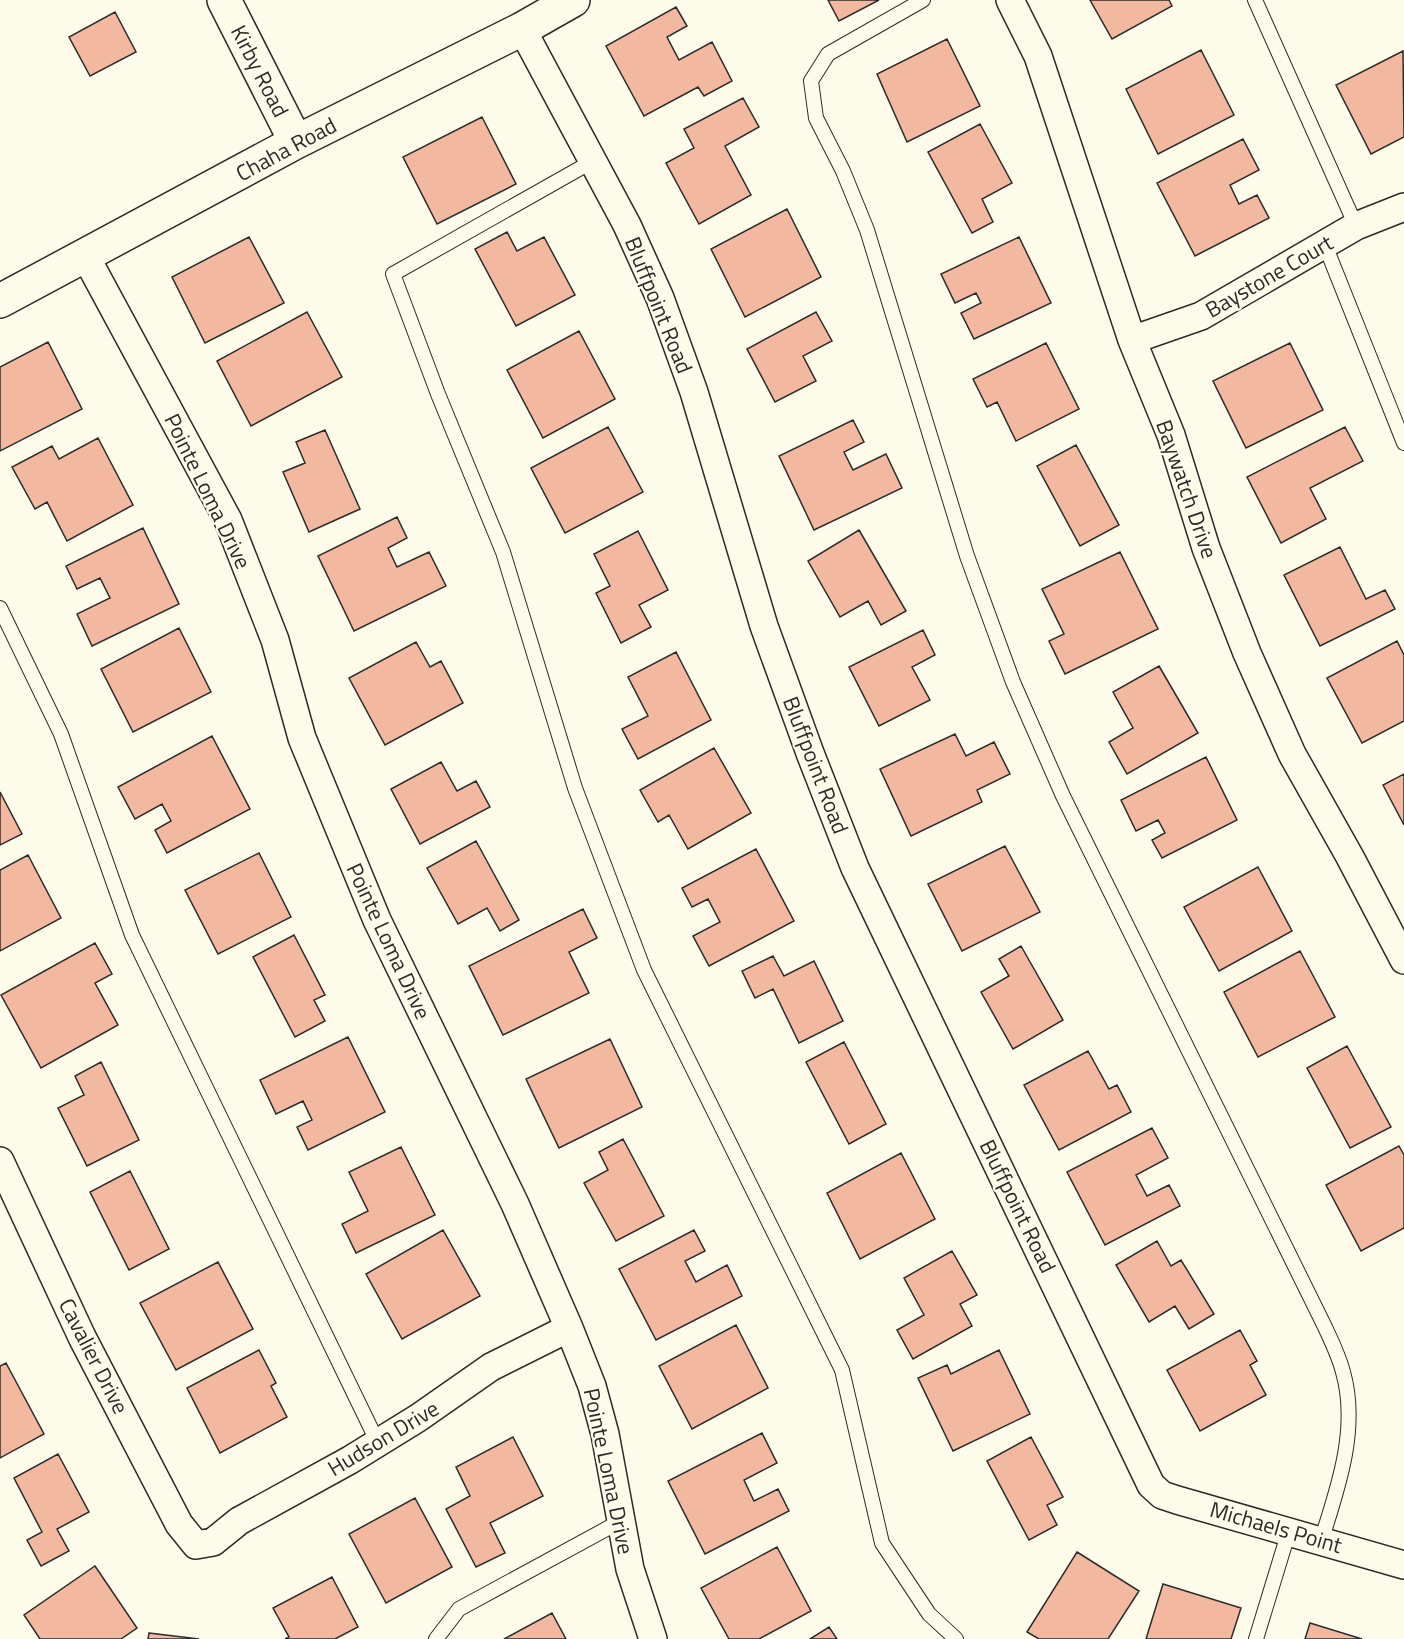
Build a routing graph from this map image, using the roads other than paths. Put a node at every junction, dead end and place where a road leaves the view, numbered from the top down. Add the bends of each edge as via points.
1 (224, 0) edge
2 (573, 0) edge
3 (923, 0) edge
4 (1010, 0) edge
5 (1255, 0) edge
6 (522, 29) junction
7 (296, 142) junction
8 (593, 161) junction
9 (1404, 207) edge
10 (1356, 226) junction
11 (1325, 245) junction
12 (86, 256) junction
13 (0, 301) edge
14 (1132, 340) junction
15 (1404, 443) edge
16 (0, 608) edge
17 (1404, 960) edge
18 (0, 1161) edge
19 (569, 1328) junction
20 (378, 1443) junction
21 (1151, 1485) joint
22 (621, 1521) junction
23 (1289, 1531) junction
24 (1321, 1540) junction
25 (196, 1545) joint
26 (1404, 1565) edge
27 (436, 1639) edge
28 (653, 1639) edge
29 (956, 1639) edge
30 (1256, 1639) edge

1 - 7 street, Kirby Road
2 - 6 street, Chaha Road
3 - 24 lane via 828,54 811,81 816,118 867,230 967,556 1013,682 1063,796 1324,1324 1344,1373 1349,1430 1338,1489
4 - 14 street, Baywatch Drive via 1038,56
5 - 10 lane
6 - 7 street, Chaha Road
6 - 8 street, Bluffpoint Road
7 - 12 street, Chaha Road
8 - 21 street, Bluffpoint Road via 660,298 694,392 764,626 855,868
8 - 29 lane via 393,274 503,552 575,788 644,970 842,1370 882,1544 929,1614
9 - 10 street, Baystone Court
10 - 11 street, Baystone Court
11 - 14 street, Baystone Court via 1201,316
11 - 15 lane
12 - 13 street, Chaha Road
12 - 19 street, Pointe Loma Drive via 228,520 275,640 303,738 377,920 515,1204
14 - 17 street, Baywatch Drive via 1171,435 1206,548 1247,653 1292,754
16 - 20 lane via 61,734 132,935
18 - 25 street, Cavalier Drive via 82,1337 179,1524
19 - 20 street, Hudson Drive via 491,1367
19 - 22 street, Pointe Loma Drive via 592,1386 605,1434
20 - 25 street, Hudson Drive via 262,1506 213,1542
21 - 23 street, Michaels Point via 1162,1495
22 - 27 lane via 459,1609
22 - 28 street, Pointe Loma Drive via 630,1569
23 - 24 street, Michaels Point
23 - 30 lane
24 - 26 street, Michaels Point

